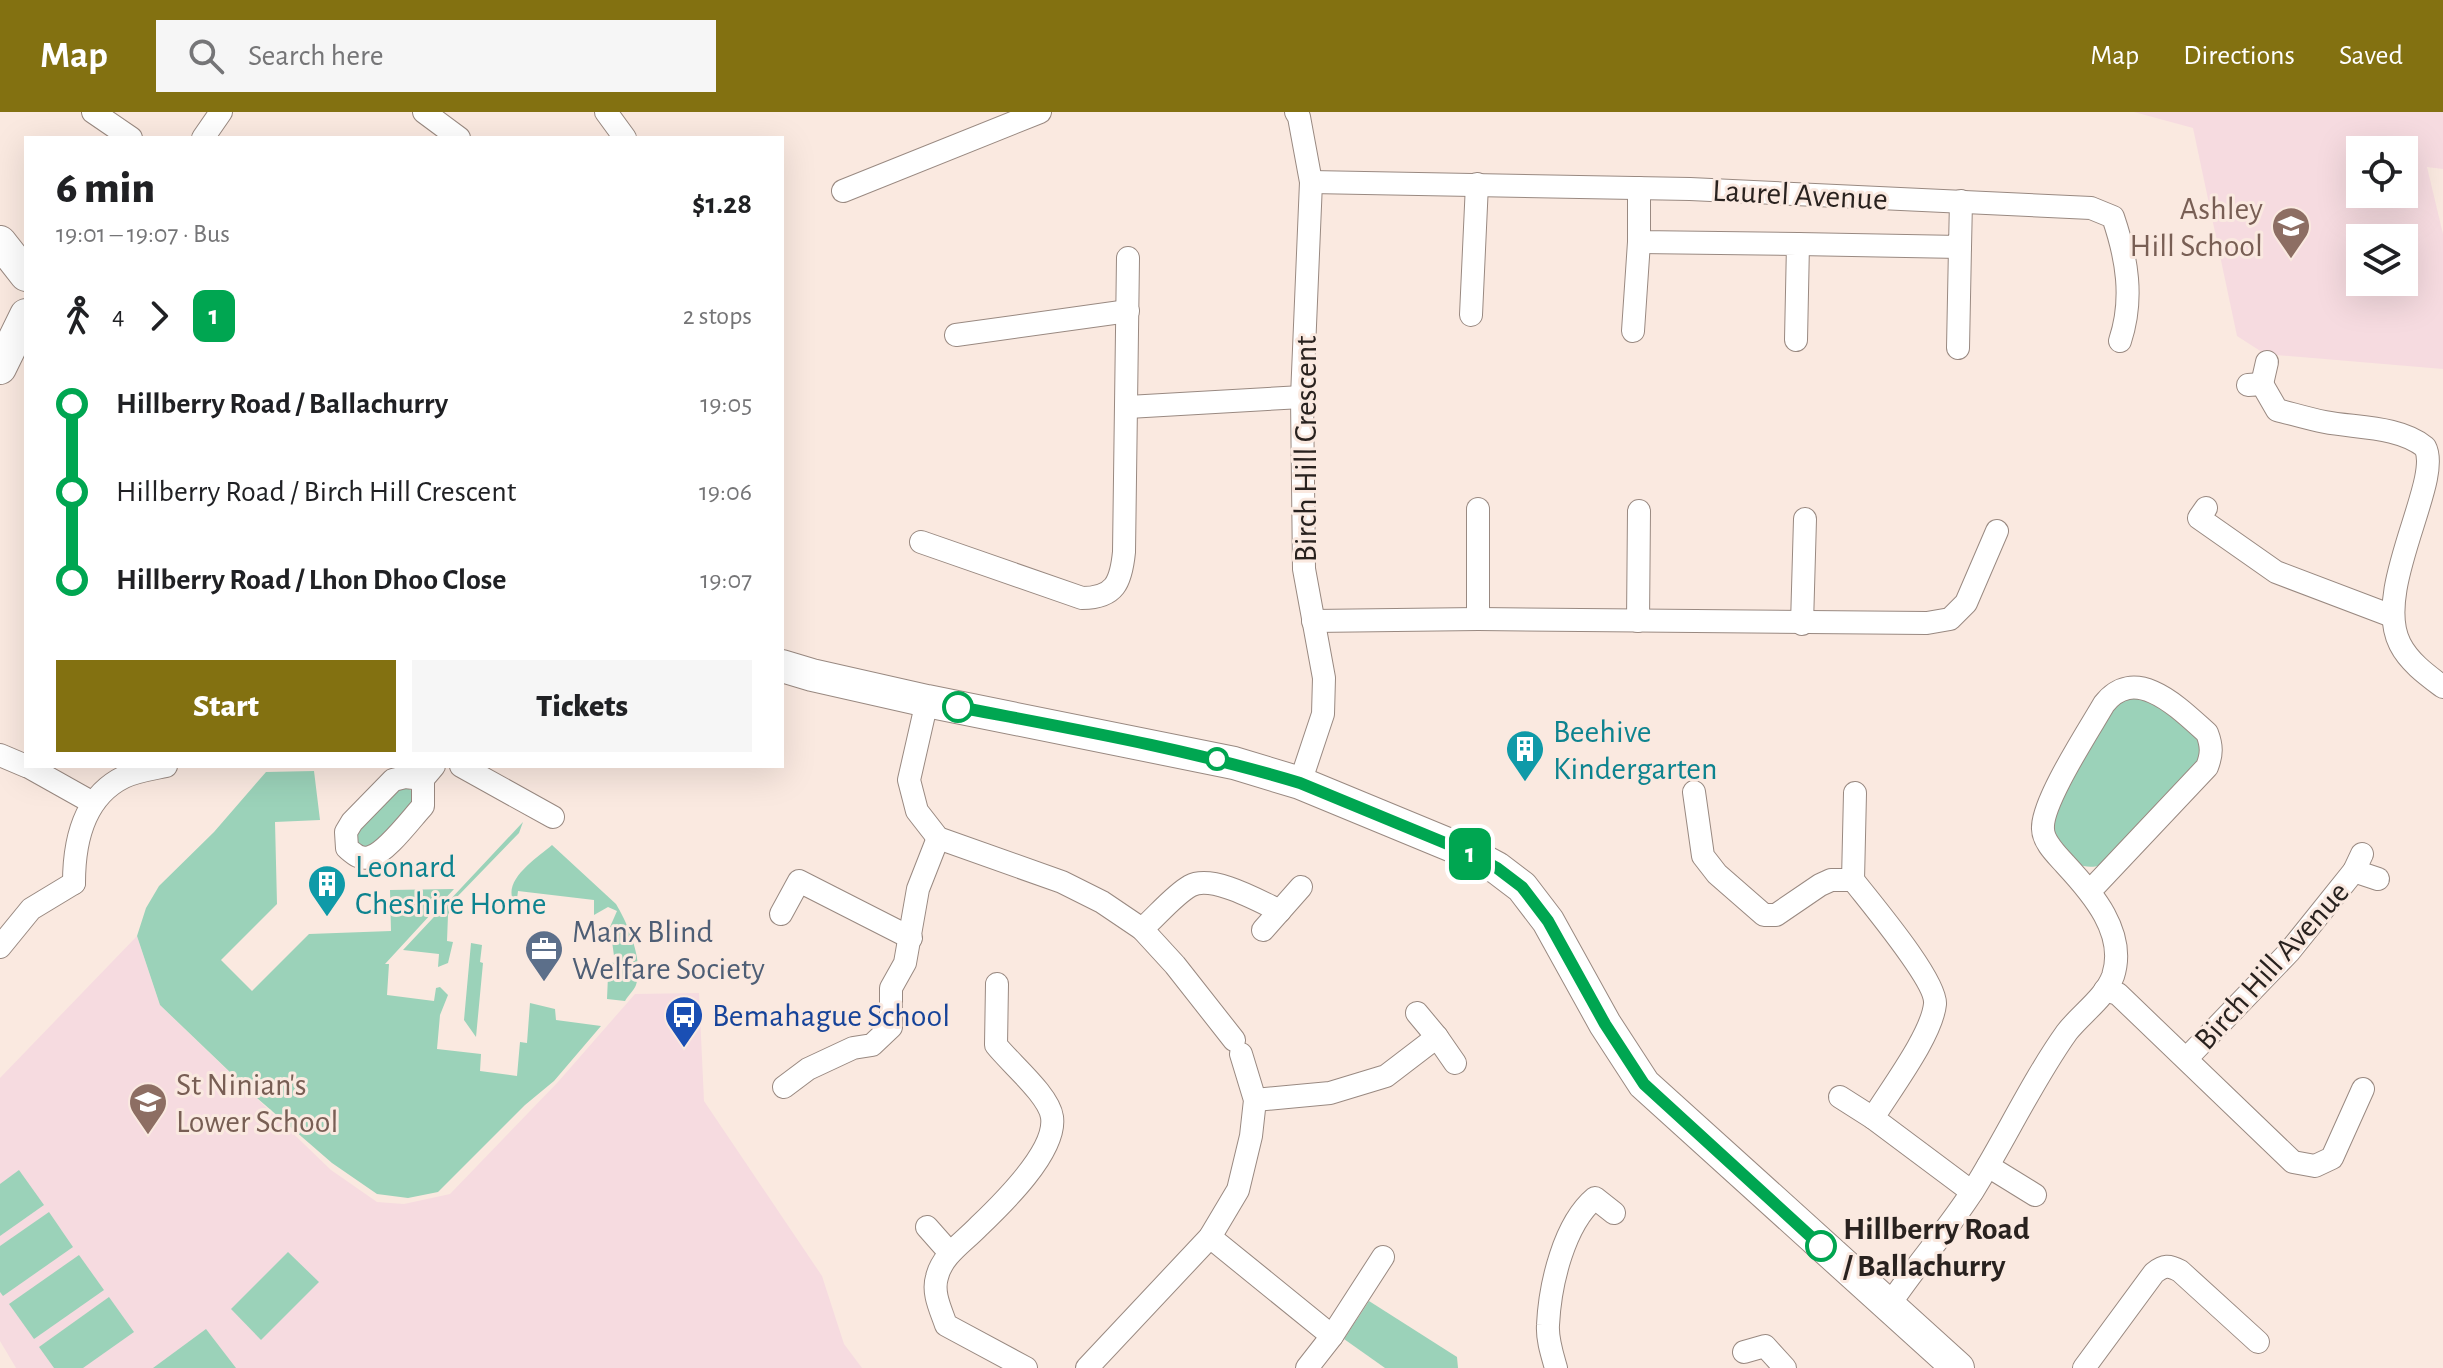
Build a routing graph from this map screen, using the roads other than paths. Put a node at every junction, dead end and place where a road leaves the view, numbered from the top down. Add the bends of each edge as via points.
1 (93, 112) edge
2 (221, 112) edge
3 (424, 112) edge
4 (606, 112) edge
5 (1040, 112) edge
6 (1296, 112) edge
7 (128, 136) edge
8 (204, 136) edge
9 (456, 136) edge
10 (624, 136) edge
11 (1311, 182) junction
12 (1477, 184) junction
13 (1639, 188) junction
14 (843, 191) dead end
15 (1961, 201) junction
16 (0, 242) edge
17 (1639, 242) junction
18 (1798, 244) junction
19 (1960, 247) junction
20 (1128, 258) dead end
21 (24, 272) edge
22 (1128, 311) junction
23 (1471, 315) dead end
24 (24, 319) edge
25 (1633, 331) dead end
26 (956, 335) dead end
27 (1796, 340) dead end
28 (2120, 341) dead end
29 (1958, 348) dead end
30 (0, 368) edge
31 (2259, 377) dead end
32 (1302, 397) junction
33 (1128, 407) junction
34 (2206, 508) dead end
35 (1478, 509) dead end
36 (1639, 511) dead end
37 (1805, 519) dead end
38 (1997, 531) dead end
39 (921, 542) dead end
40 (2392, 616) junction
41 (1478, 619) junction
42 (1313, 621) junction
43 (1638, 621) junction
44 (1802, 624) junction
45 (784, 667) edge
46 (2443, 687) edge
47 (927, 701) junction
48 (0, 755) edge
49 (24, 765) edge
50 (30, 768) edge
51 (159, 768) edge
52 (465, 768) edge
53 (1300, 783) junction
54 (1694, 792) dead end
55 (1855, 793) dead end
56 (93, 803) junction
57 (553, 817) dead end
58 (938, 838) junction
59 (2378, 879) dead end
60 (1853, 880) junction
61 (1301, 887) dead end
62 (2090, 891) junction
63 (1280, 911) junction
64 (781, 914) dead end
65 (1142, 929) junction
66 (1263, 930) dead end
67 (911, 938) junction
68 (0, 947) edge
69 (997, 984) dead end
70 (2105, 990) junction
71 (1417, 1013) dead end
72 (1437, 1037) junction
73 (2187, 1058) junction
74 (1455, 1063) dead end
75 (784, 1087) dead end
76 (2363, 1089) dead end
77 (1840, 1097) dead end
78 (1255, 1100) junction
79 (1873, 1118) junction
80 (1988, 1166) junction
81 (1972, 1192) junction
82 (2035, 1195) dead end
83 (1614, 1213) dead end
84 (927, 1227) dead end
85 (1210, 1237) junction
86 (950, 1253) junction
87 (1383, 1257) dead end
88 (1888, 1307) junction
89 (1332, 1336) junction
90 (2259, 1342) dead end
91 (1744, 1352) dead end
92 (1026, 1368) edge
93 (1087, 1368) edge
94 (1307, 1368) edge
95 (1556, 1368) edge
96 (1785, 1368) edge
97 (1958, 1368) edge
98 (2084, 1368) edge

1 - 7 street
2 - 8 street
3 - 9 street
4 - 10 street
5 - 14 street
6 - 11 street, Birch Hill Crescent
11 - 12 street, Laurel Avenue
11 - 32 street, Birch Hill Crescent
12 - 13 street, Laurel Avenue
12 - 23 street
13 - 15 street, Laurel Avenue
13 - 17 street
15 - 19 street
15 - 28 street, Laurel Avenue via 2091,208 2113,217 2129,292
16 - 21 highway
17 - 18 street, Laurel Avenue
17 - 25 street
18 - 19 street, Laurel Avenue
18 - 27 street, Laurel Avenue
19 - 29 street
20 - 22 street
22 - 26 street
22 - 33 street
24 - 30 highway
31 - 40 street via 2277,410 2394,433 2419,443 2432,456 2436,484
32 - 33 street
32 - 42 street, Birch Hill Crescent via 1304,569
33 - 39 street via 1122,573 1110,592 1082,598
34 - 40 street via 2199,518 2276,572
35 - 41 street
36 - 43 street
37 - 44 street
38 - 44 street via 1966,603 1950,619
40 - 46 street via 2399,643 2413,663
41 - 42 street
41 - 43 street
42 - 53 street, Birch Hill Crescent via 1324,678 1323,714
43 - 44 street
45 - 47 highway
47 - 53 highway via 1168,748
47 - 58 street via 909,780 917,811
48 - 49 street
50 - 56 street
51 - 56 street via 125,777
52 - 57 street
53 - 88 highway via 1467,852 1522,887 1548,921 1644,1084
54 - 60 street via 1703,856 1764,915 1776,915 1831,880
55 - 60 street
56 - 68 street via 76,842 80,886 31,909
58 - 65 street via 1062,882
58 - 67 street via 918,889
59 - 73 street, Birch Hill Avenue via 2358,863 2289,952
60 - 79 street via 1927,979 1936,1000 1930,1024
61 - 63 street
62 - 62 street via 2042,830 2048,805 2112,693 2132,686 2150,689 2207,733 2212,755 2207,767
62 - 70 street via 2113,936 2113,976
63 - 65 street via 1238,891 1208,883 1191,885
63 - 66 street
64 - 67 street via 799,881
65 - 78 street via 1238,1047
67 - 75 street via 891,988 891,1027 872,1045 808,1069
69 - 86 street via 996,1045 1043,1098 1052,1117 1048,1141 1035,1165
70 - 73 street, Birch Hill Avenue via 2118,994
70 - 80 street via 2067,1032
71 - 72 street
72 - 74 street
72 - 78 street via 1386,1076 1330,1093
73 - 76 street, Birch Hill Avenue via 2293,1162 2315,1166 2332,1158
77 - 79 street
78 - 85 street via 1238,1190
79 - 81 street
80 - 81 street
80 - 82 street
81 - 88 street
83 - 95 street via 1595,1198 1570,1228 1548,1326
84 - 86 street
85 - 89 street
85 - 93 street
86 - 92 street via 937,1277 936,1298 946,1325
87 - 89 street
88 - 97 highway
89 - 94 street
90 - 98 street via 2180,1271 2162,1266
91 - 96 street via 1765,1346

